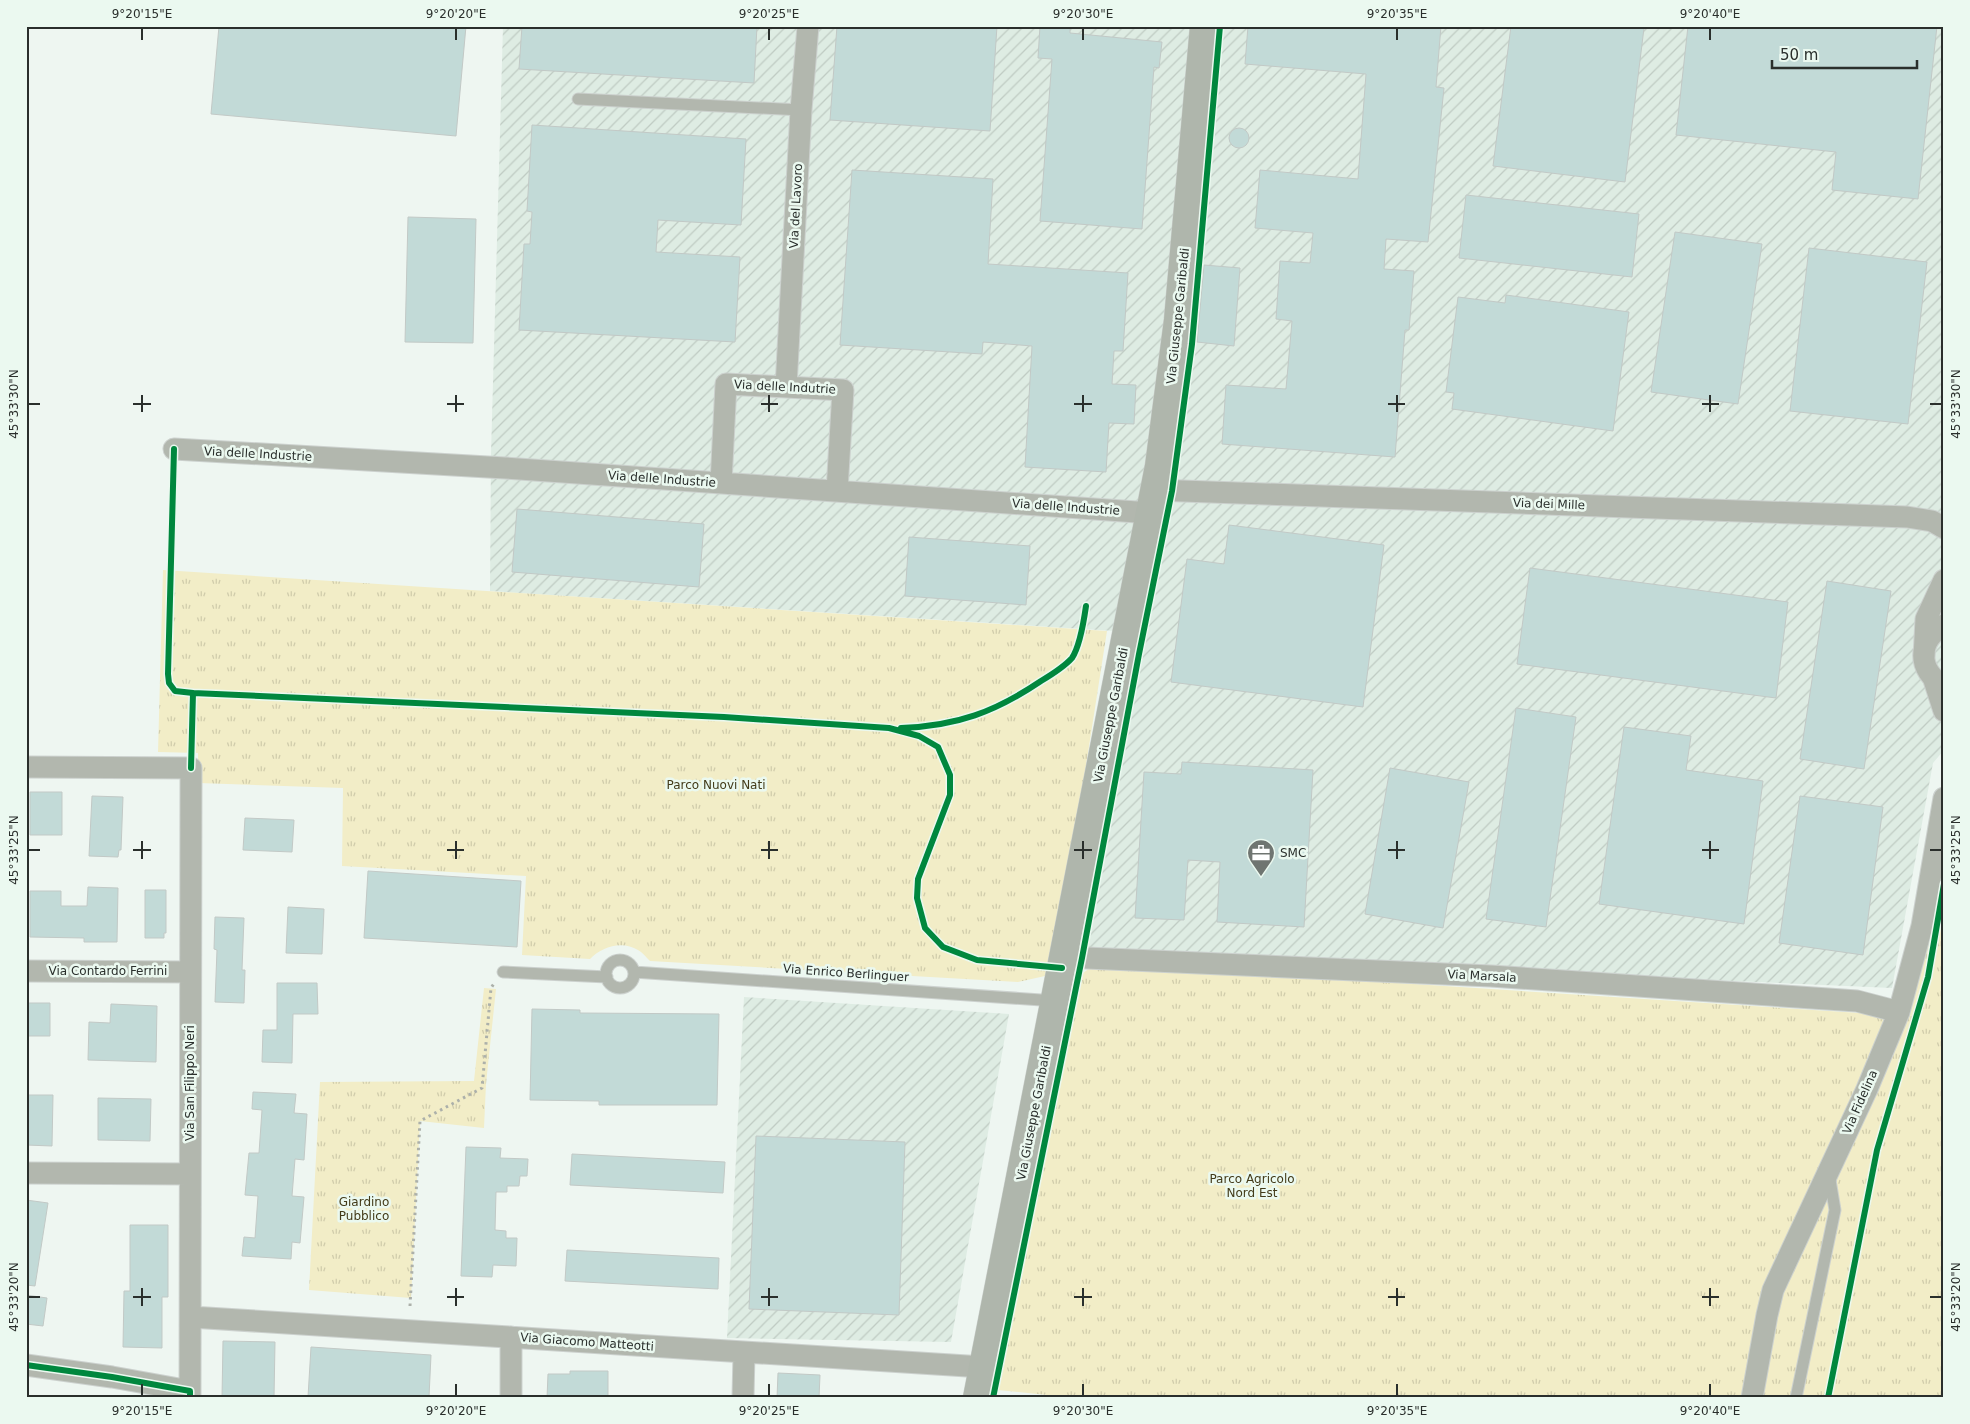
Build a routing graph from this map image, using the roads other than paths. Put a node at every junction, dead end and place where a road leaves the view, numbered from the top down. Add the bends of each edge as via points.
1 (808, 26) edge
2 (1204, 26) edge
3 (578, 99) dead end
4 (801, 110) junction
5 (786, 387) junction
6 (174, 449) dead end
7 (721, 483) junction
8 (837, 491) junction
9 (1153, 502) junction
10 (1943, 529) edge
11 (1944, 580) edge
12 (1944, 625) edge
13 (1924, 657) junction
14 (1939, 683) edge
15 (1944, 711) edge
16 (26, 767) edge
17 (1944, 798) edge
18 (1064, 957) junction
19 (26, 971) edge
20 (190, 972) junction
21 (503, 972) road end
22 (634, 972) junction
23 (607, 977) junction
24 (1056, 1001) junction
25 (1899, 1012) junction
26 (1829, 1171) junction
27 (26, 1173) edge
28 (190, 1174) junction
29 (191, 1317) junction
30 (511, 1338) junction
31 (744, 1352) junction
32 (26, 1365) edge
33 (983, 1367) junction
34 (190, 1395) edge
35 (511, 1398) edge
36 (743, 1398) edge
37 (977, 1398) edge
38 (1752, 1398) edge
39 (1796, 1398) edge

1 - 4 street, Via del Lavoro
2 - 9 street, Via Giuseppe Garibaldi via 1179,313
3 - 4 lane
4 - 5 street, Via del Lavoro
5 - 7 street, Via delle Indutrie via 726,384
5 - 8 street, Via delle Indutrie via 842,390
6 - 7 street, Via delle Industrie
7 - 8 street, Via delle Industrie
8 - 9 street, Via delle Industrie
9 - 10 street, Via dei Mille via 1908,517 1932,521
9 - 18 street, Via Giuseppe Garibaldi
11 - 13 street via 1926,619
12 - 13 street via 1928,638
13 - 14 street via 1929,673
14 - 15 street
16 - 20 street, Via San Filippo Neri via 191,768
17 - 25 street, Via Fidelina via 1922,926
18 - 24 street, Via Giuseppe Garibaldi
18 - 25 street, Via Marsala via 1501,977 1857,1001
19 - 20 street, Via Contardo Ferrini
20 - 28 street, Via San Filippo Neri
21 - 23 lane
22 - 23 lane via 630,984 621,987 614,986
22 - 23 lane, Via Enrico Berlinguer via 629,963 620,960 608,967
22 - 24 lane, Via Enrico Berlinguer
24 - 33 street, Via Giuseppe Garibaldi
25 - 26 street, Via Fidelina
26 - 38 street, Via Fidelina via 1773,1290
26 - 39 lane via 1835,1210
27 - 28 street
28 - 29 street, Via San Filippo Neri
29 - 30 street, Via Giacomo Matteotti
29 - 34 street, Via San Filippo Neri
30 - 31 street, Via Giacomo Matteotti
30 - 35 street
31 - 33 street, Via Giacomo Matteotti
31 - 36 street
32 - 34 street via 112,1377
33 - 37 street, Via Giuseppe Garibaldi

